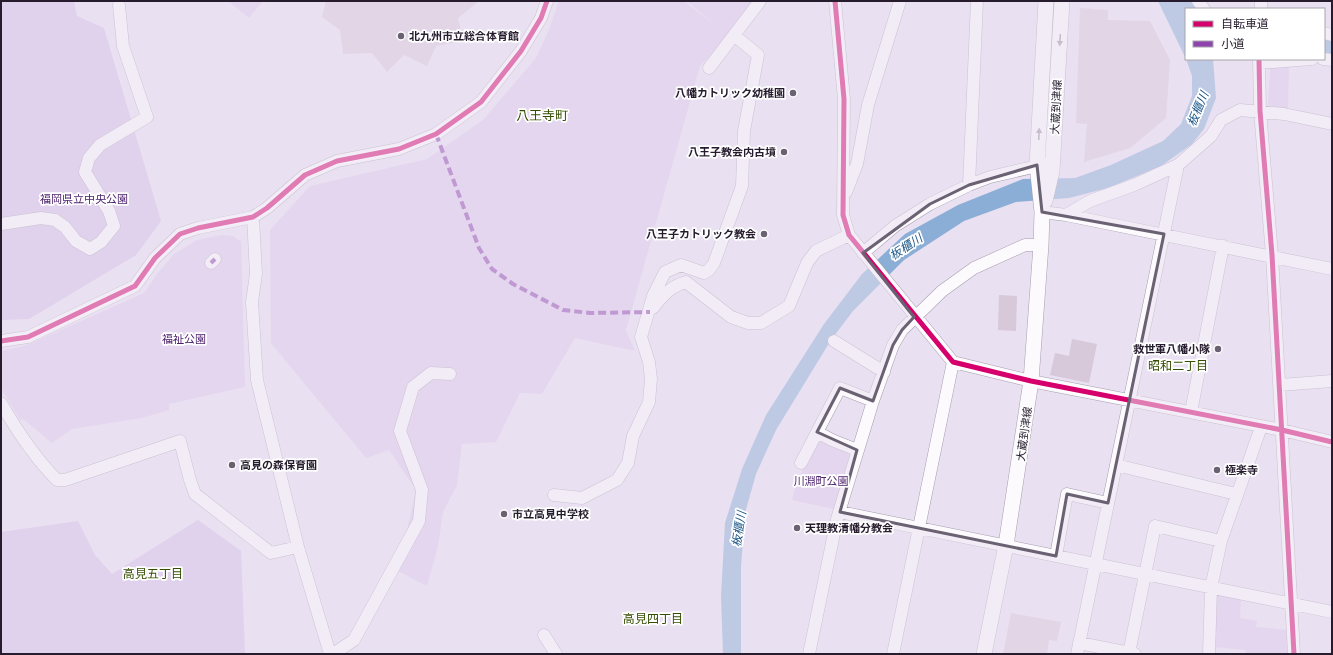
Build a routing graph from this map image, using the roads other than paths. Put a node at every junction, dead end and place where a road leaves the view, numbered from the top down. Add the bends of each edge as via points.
1 (546, 1) edge
2 (760, 1) edge
3 (835, 1) edge
4 (900, 1) edge
5 (977, 1) edge
6 (1046, 1) edge
7 (1062, 1) edge
8 (119, 5) dead end
9 (735, 36) junction
10 (1286, 60) edge
11 (1259, 61) edge
12 (710, 68) dead end
13 (1260, 111) junction
14 (1332, 124) edge
15 (1178, 165) junction
16 (1045, 168) junction
17 (969, 185) junction
18 (844, 199) junction
19 (1042, 212) junction
20 (1066, 215) junction
21 (253, 217) junction
22 (1, 224) edge
23 (1164, 234) junction
24 (848, 235) junction
25 (1041, 245) junction
26 (1223, 246) junction
27 (864, 255) junction
28 (1272, 256) junction
29 (1332, 269) edge
30 (650, 312) junction
31 (914, 317) junction
32 (834, 341) dead end
33 (1, 342) edge
34 (953, 362) junction
35 (884, 372) junction
36 (450, 374) dead end
37 (1031, 381) junction
38 (1332, 381) edge
39 (1280, 385) junction
40 (1129, 400) junction
41 (873, 401) junction
42 (1, 403) edge
43 (1191, 412) junction
44 (1261, 427) junction
45 (1282, 430) junction
46 (817, 432) junction
47 (1332, 442) edge
48 (857, 450) junction
49 (801, 463) dead end
50 (1116, 465) junction
51 (1236, 494) junction
52 (554, 495) dead end
53 (1108, 503) junction
54 (840, 512) junction
55 (918, 528) junction
56 (1221, 541) junction
57 (1006, 545) junction
58 (298, 548) junction
59 (1056, 556) junction
60 (1095, 564) junction
61 (1145, 575) junction
62 (1211, 588) junction
63 (1292, 602) junction
64 (1332, 612) edge
65 (544, 635) dead end
66 (1078, 648) edge
67 (1132, 653) edge
68 (330, 654) edge
69 (334, 654) edge
70 (556, 654) edge
71 (809, 654) edge
72 (893, 654) edge
73 (984, 654) edge
74 (1209, 654) edge
75 (1294, 654) edge

1 - 21 street via 541,18 521,51 481,102 430,136 399,149 337,161 305,174
2 - 9 street
3 - 18 street via 844,99
4 - 18 street via 868,105 857,164
5 - 17 street
16 -> 6 main road, 大蔵到津線
7 -> 16 main road, 大蔵到津線
8 - 22 street via 123,46 147,117 100,145 89,158 85,172 109,211 114,226 101,242 90,249 76,240 55,220 41,218
9 - 12 street
9 - 30 street via 758,54 744,131 742,186 709,270 704,273 681,266 665,272 653,296
10 - 11 street
11 - 13 street
13 - 14 street
13 - 15 street via 1240,110 1221,120 1211,136
13 - 28 street
15 - 20 street via 1090,201
15 - 23 street
16 - 17 street
16 - 19 main road, 大蔵到津線
17 - 27 street via 930,204 895,226
18 - 24 street
19 - 20 street
19 - 25 main road, 大蔵到津線
20 - 23 street
21 - 33 street via 180,234 155,258 135,286 28,337
21 - 58 street via 256,274 252,302 257,380
23 - 26 street
23 - 40 street
24 - 27 street
24 - 30 street via 816,251 807,263 788,306 761,323 748,323 731,317 686,282 675,285
25 - 31 street via 1025,245 974,268 942,291
25 - 37 main road, 大蔵到津線
26 - 28 street
26 - 43 street
27 - 31 street
28 - 29 street
28 - 39 street
30 - 52 street via 641,337 651,378 649,402 633,436 628,463 617,480 582,498
31 - 34 street
31 - 35 street via 893,345
32 - 35 street
34 - 37 street
34 - 55 street
35 - 41 street
36 - 69 street via 431,373 413,387 400,431 422,490 419,520 354,640
37 - 40 street
37 - 57 main road, 大蔵到津線
38 - 39 street
39 - 45 street
40 - 43 street
40 - 50 street
41 - 46 street via 840,388
41 - 48 street
42 - 58 street via 43,465 58,480 65,480 180,441 195,494 271,553
43 - 44 street
44 - 45 street
44 - 51 street
45 - 47 street
45 - 63 street
46 - 48 street
46 - 49 street
48 - 54 street
50 - 51 street
50 - 53 street
51 - 56 street
53 - 59 street via 1067,494
53 - 60 street
54 - 55 street
54 - 71 street
55 - 57 street
55 - 72 street
56 - 61 street via 1155,526
56 - 62 street
57 - 59 street
57 - 73 main road, 大蔵到津線
58 - 68 street
59 - 60 street
60 - 61 street
60 - 66 street
61 - 62 street
61 - 67 street
62 - 63 street
62 - 74 street
63 - 64 street
63 - 75 street
65 - 70 street
66 - 67 street

